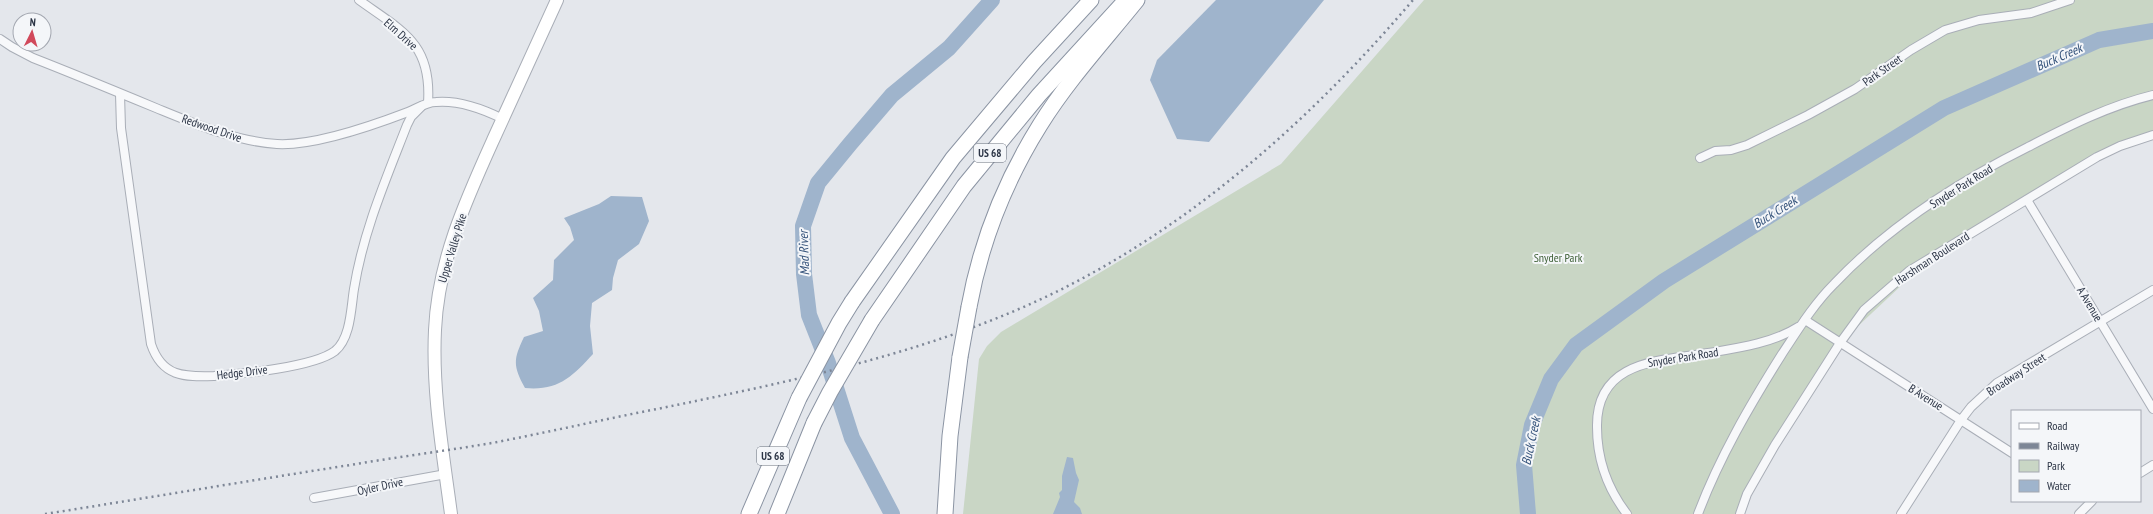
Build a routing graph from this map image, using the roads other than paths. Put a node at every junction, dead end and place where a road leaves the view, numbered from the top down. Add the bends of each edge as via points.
1 (359, 0) edge
2 (557, 0) edge
3 (1091, 0) edge
4 (1126, 0) edge
5 (1137, 0) edge
6 (2070, 0) edge
7 (0, 38) edge
8 (120, 94) junction
9 (2153, 95) edge
10 (425, 104) junction
11 (503, 119) junction
12 (2153, 135) edge
13 (1700, 158) dead end
14 (2027, 200) junction
15 (2153, 290) edge
16 (1803, 322) junction
17 (2101, 322) junction
18 (1840, 342) junction
19 (2153, 409) edge
20 (1961, 420) junction
21 (2011, 452) edge
22 (2153, 465) edge
23 (2141, 472) edge
24 (446, 474) junction
25 (314, 498) dead end
26 (2089, 502) edge
27 (750, 509) edge
28 (451, 514) edge
29 (777, 514) edge
30 (945, 514) edge
31 (1627, 514) edge
32 (1698, 514) edge
33 (1740, 514) edge
34 (1901, 514) edge
35 (2079, 514) edge

1 - 10 street, Elm Drive via 411,39 420,50 429,84
2 - 11 street, Upper Valley Pike
3 - 27 highway, US 68, bridge via 1034,62 953,158 852,302 799,398
4 - 29 highway, US 68, bridge via 1039,95 964,186 872,320 814,423
5 - 30 highway, bridge via 1069,84 1041,124 1022,156 992,220 982,250 960,357 950,436
6 - 13 street, Park Street via 2031,13 1979,20 1945,30 1855,89 1808,115 1747,145 1715,151
7 - 8 street, Redwood Drive via 33,58
8 - 10 street, Redwood Drive via 226,135 280,144 328,137 408,112
8 - 10 street, Hedge Drive via 121,128 151,344 155,355 166,369 182,375 201,376 304,364 324,358 340,346 348,323 359,259 366,235 411,117
9 - 16 street, Snyder Park Road via 2083,118 2014,154 1934,202 1905,222 1847,270
10 - 11 street, Redwood Drive via 451,102 472,106
11 - 24 street, Upper Valley Pike via 458,221 437,302 434,364
12 - 14 street, Harshman Boulevard via 2120,146
14 - 17 street, A Avenue
14 - 18 street, Harshman Boulevard via 1909,271 1864,310
15 - 17 street, Broadway Street
16 - 18 street, B Avenue
16 - 31 street, Snyder Park Road via 1781,336 1736,348 1645,362 1629,369 1615,380 1604,394 1598,410 1597,440 1603,471
16 - 32 street, Snyder Park Road via 1747,412 1721,460
17 - 19 street, A Avenue
17 - 20 street, Broadway Street via 1997,383
18 - 20 street, B Avenue
18 - 33 street, Harshman Boulevard via 1775,445 1747,494
20 - 21 street, B Avenue
20 - 34 street, Broadway Street
22 - 23 street
24 - 25 street, Oyler Drive
24 - 28 street, Upper Valley Pike
26 - 35 street

